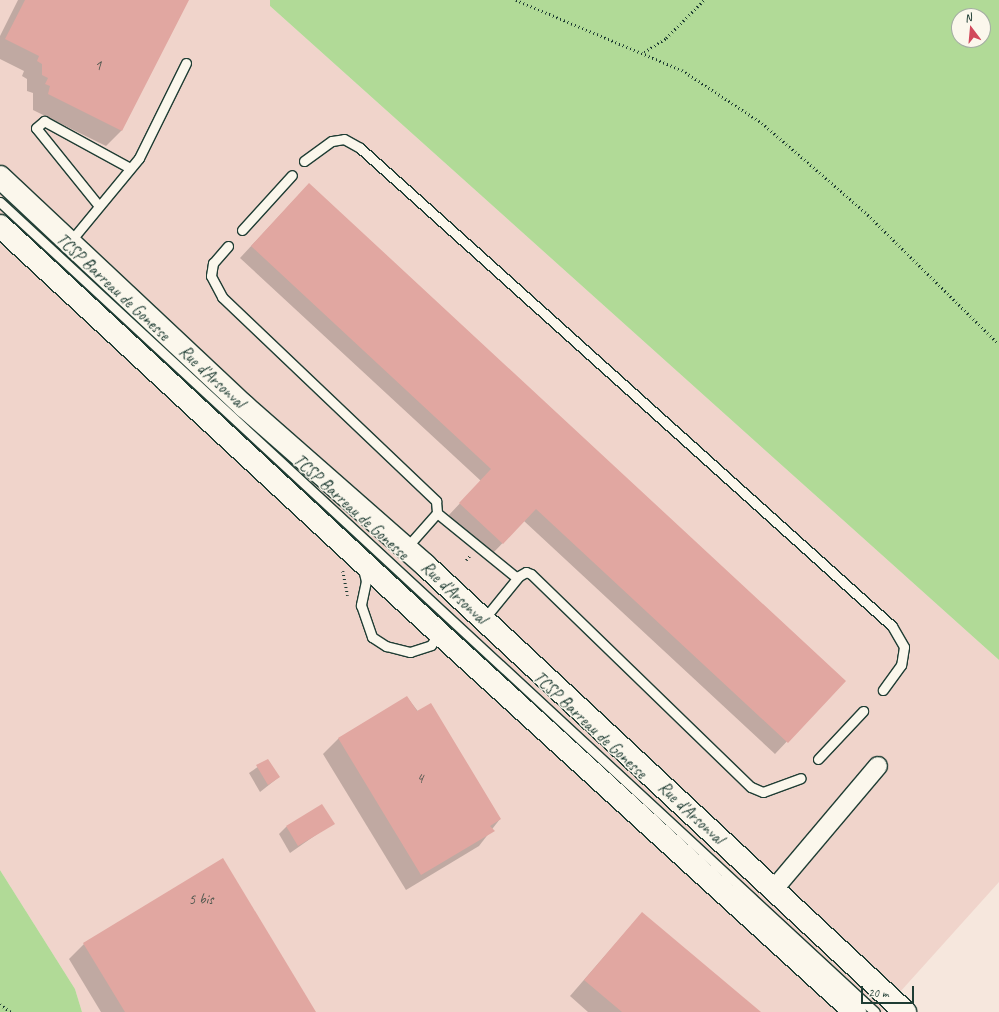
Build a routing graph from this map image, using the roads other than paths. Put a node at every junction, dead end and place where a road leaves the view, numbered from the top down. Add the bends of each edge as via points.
1 (186, 62) dead end
2 (304, 161) dead end
3 (130, 168) junction
4 (292, 175) dead end
5 (0, 177) edge
6 (0, 202) edge
7 (99, 206) junction
8 (0, 226) edge
9 (242, 230) dead end
10 (68, 244) junction
11 (228, 246) dead end
12 (437, 513) junction
13 (405, 549) junction
14 (361, 559) junction
15 (517, 578) junction
16 (483, 620) junction
17 (439, 633) junction
18 (883, 690) dead end
19 (863, 711) dead end
20 (818, 759) dead end
21 (878, 766) dead end
22 (801, 778) dead end
23 (774, 889) junction
24 (855, 1012) edge
25 (875, 1012) edge
26 (905, 1012) edge

1 - 3 lane via 139,158
2 - 18 lane via 332,141 344,139 360,148 892,626 904,647 901,665
3 - 7 lane
3 - 7 lane via 44,121 36,128
4 - 9 lane
5 - 10 main road, Rue d'Arsonval
6 - 25 lane, TCSP Barreau de Gonesse
7 - 10 lane
8 - 14 main road, Rue d'Arsonval
10 - 13 main road, Rue d'Arsonval
11 - 12 lane via 213,263 211,276 222,297 436,501
12 - 13 lane
12 - 15 lane
13 - 16 main road, Rue d'Arsonval
14 - 17 main road, Rue d'Arsonval
14 - 17 lane via 366,582 361,605 372,637 386,646 410,652 431,645
15 - 16 lane
15 - 22 lane via 526,572 531,574 751,787 763,792
16 - 23 main road, Rue d'Arsonval
17 - 24 main road, Rue d'Arsonval
19 - 20 lane
21 - 23 street
23 - 26 main road, Rue d'Arsonval

